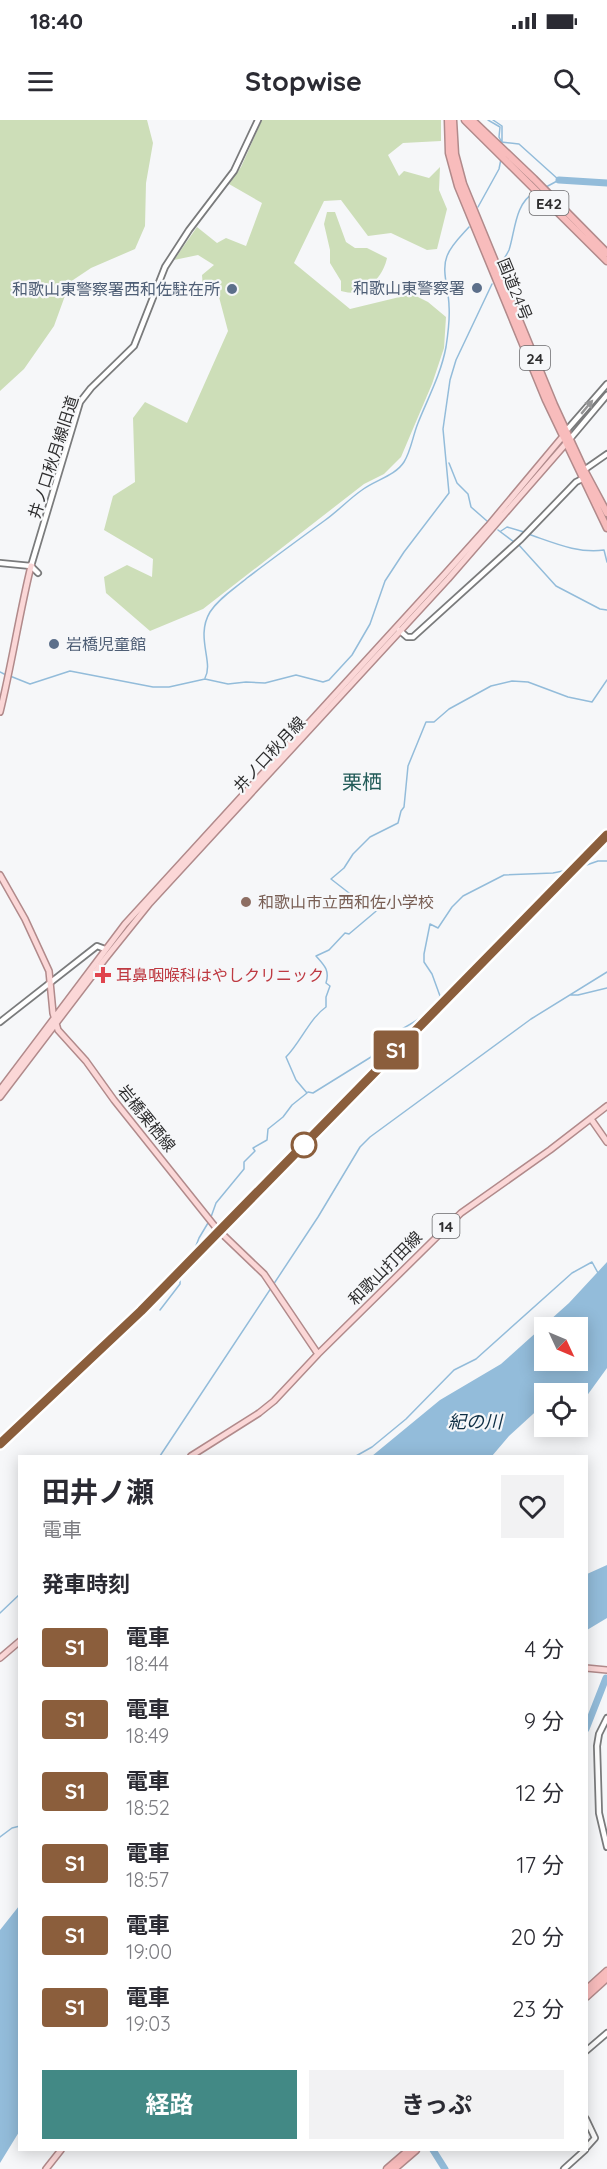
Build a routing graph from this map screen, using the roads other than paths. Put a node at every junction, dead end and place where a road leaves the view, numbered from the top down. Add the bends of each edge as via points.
1 (258, 120) edge
2 (448, 120) edge
3 (453, 120) edge
4 (465, 120) edge
5 (472, 120) edge
6 (492, 142) junction
7 (607, 253) edge
8 (607, 261) edge
9 (607, 384) edge
10 (607, 395) edge
11 (564, 434) junction
12 (568, 442) junction
13 (607, 454) edge
14 (584, 470) junction
15 (582, 479) junction
16 (607, 513) edge
17 (607, 528) edge
18 (0, 562) edge
19 (31, 566) junction
20 (38, 573) dead end
21 (398, 630) junction
22 (0, 712) edge
23 (0, 875) edge
24 (105, 949) junction
25 (51, 984) junction
26 (55, 1021) junction
27 (0, 1022) edge
28 (0, 1090) edge
29 (0, 1097) edge
30 (607, 1106) edge
31 (593, 1121) junction
32 (607, 1142) edge
33 (318, 1354) junction
34 (193, 1455) edge
35 (18, 1643) edge
36 (0, 1658) edge
37 (588, 1668) edge
38 (607, 1670) edge
39 (607, 1718) edge
40 (607, 1847) edge
41 (607, 1971) edge
42 (607, 1978) edge
43 (588, 1988) edge
44 (588, 1995) edge
45 (607, 2033) edge
46 (588, 2049) edge
47 (588, 2123) edge
48 (588, 2147) edge
49 (60, 2151) edge
50 (408, 2151) edge
51 (415, 2151) edge
52 (584, 2151) edge
53 (46, 2169) edge
54 (387, 2169) edge
55 (394, 2169) edge
56 (564, 2169) edge

1 - 19 street, 井ノ口秋月線旧道 via 234,171 165,267 134,346 80,402
2 - 11 highway, 国道24号 / 24 via 449,153 458,186
3 - 11 highway, 国道24号 / 24 via 455,154 463,184
4 - 6 highway, E42
5 - 6 highway, E42
6 - 7 highway, E42
6 - 8 highway, E42
11 -> 9 street
10 - 12 street
11 - 12 highway, 国道24号 / 24
11 - 21 main road, 井ノ口秋月線
12 - 14 highway, 国道24号 / 24
12 - 15 highway, 国道24号 / 24
12 - 21 main road, 井ノ口秋月線
13 - 14 street
14 - 16 highway, 国道24号 / 24
15 - 17 highway, 国道24号 / 24
15 - 21 street via 413,636 407,637
18 - 19 street
19 - 20 street
19 - 22 main road
21 - 24 main road, 井ノ口秋月線
21 - 26 main road, 井ノ口秋月線 via 150,903
23 - 25 main road via 45,958
24 - 25 street via 97,946
24 - 26 main road, 井ノ口秋月線
25 - 26 main road
25 - 27 street
26 - 28 main road, 井ノ口秋月線
26 - 29 main road, 井ノ口秋月線
26 - 33 main road, 岩橋栗栖線 via 217,1229 264,1274
30 - 31 main road, 和歌山打田線 / 14
31 - 32 main road
31 - 33 main road, 和歌山打田線 / 14 via 461,1213
33 - 34 main road, 和歌山打田線 / 14 via 274,1401
35 - 36 main road
37 - 38 main road
39 - 40 street via 597,1746 599,1813
41 - 43 highway
42 - 44 highway
45 - 46 street
47 - 48 street via 595,2138
49 - 53 main road
50 - 54 highway
51 - 55 highway
52 - 56 street

